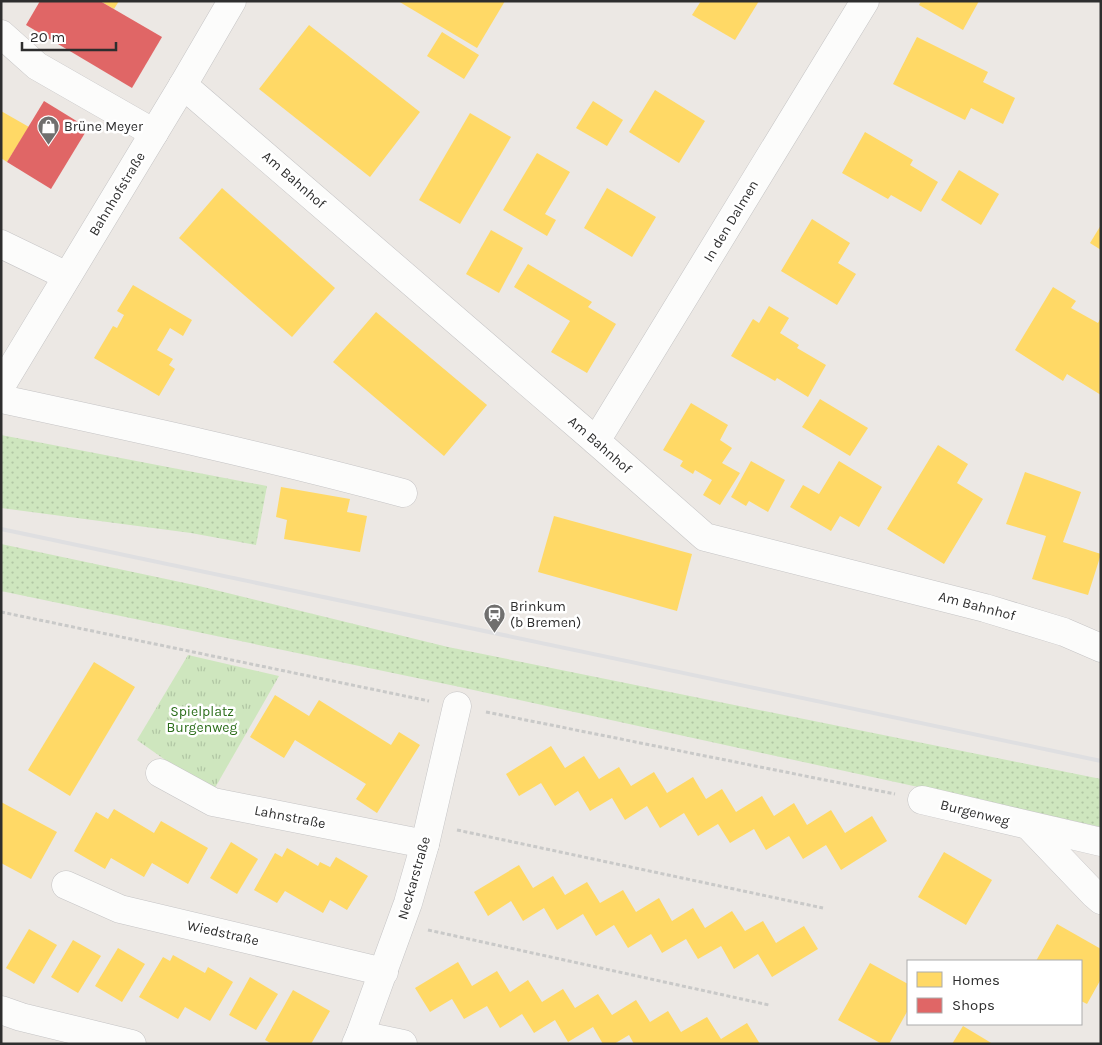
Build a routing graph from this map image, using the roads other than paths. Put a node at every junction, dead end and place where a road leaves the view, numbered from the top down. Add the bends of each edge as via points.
1 (232, 1) edge
2 (865, 1) edge
3 (1, 34) edge
4 (183, 85) junction
5 (154, 133) junction
6 (1, 244) edge
7 (67, 276) junction
8 (1, 386) edge
9 (1, 399) edge
10 (596, 441) junction
11 (403, 493) dead end
12 (1101, 648) edge
13 (457, 706) dead end
14 (160, 774) dead end
15 (922, 800) dead end
16 (1029, 826) junction
17 (427, 834) junction
18 (1101, 842) edge
19 (66, 885) dead end
20 (1101, 900) edge
21 (384, 972) junction
22 (1, 1010) edge
23 (358, 1039) edge
24 (132, 1044) edge
25 (403, 1044) edge

1 - 4 street, Bahnhofstraße
2 - 10 street, In den Dalmen
3 - 5 street via 36,66
4 - 5 street, Bahnhofstraße
4 - 10 street, Am Bahnhof
5 - 7 street, Bahnhofstraße
6 - 7 street
7 - 8 street, Bahnhofstraße
9 - 11 street via 145,430
10 - 12 street, Am Bahnhof via 705,537 985,608 1064,632
13 - 17 street, Neckarstraße
14 - 17 street, Lahnstraße via 213,802
15 - 16 street, Burgenweg
16 - 18 street, Burgenweg
16 - 20 street, Burgenweg
17 - 21 street, Neckarstraße
19 - 21 street, Wiedstraße via 120,909
21 - 23 street, Neckarstraße
22 - 24 street
23 - 25 street

